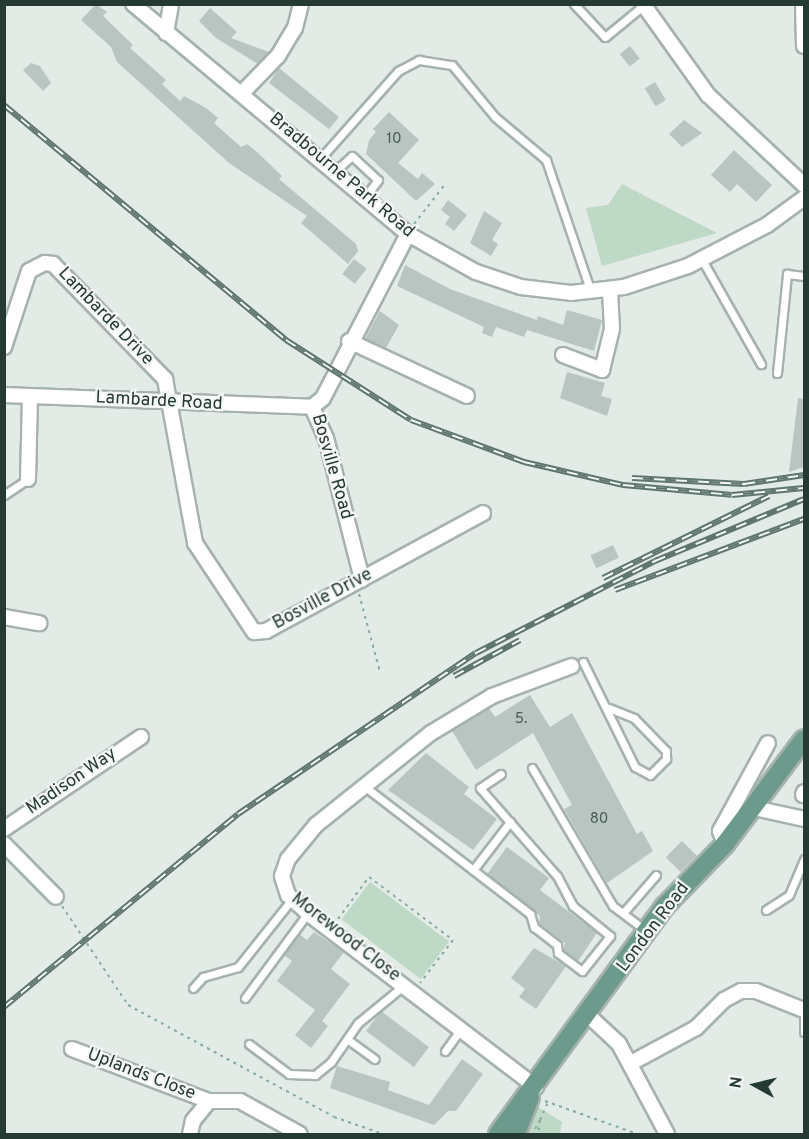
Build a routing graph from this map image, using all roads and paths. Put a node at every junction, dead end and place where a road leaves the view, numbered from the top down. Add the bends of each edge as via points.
1 (133, 4) edge
2 (171, 4) edge
3 (301, 4) edge
4 (574, 4) edge
5 (803, 4) edge
6 (644, 5) edge
7 (166, 33) junction
8 (804, 46) edge
9 (242, 93) junction
10 (320, 160) junction
11 (333, 172) junction
12 (446, 183) dead end
13 (804, 184) edge
14 (364, 198) junction
15 (408, 234) junction
16 (701, 258) junction
17 (804, 276) edge
18 (610, 291) junction
19 (591, 292) junction
20 (349, 341) junction
21 (4, 347) edge
22 (563, 355) dead end
23 (762, 364) dead end
24 (777, 373) dead end
25 (4, 395) edge
26 (467, 396) dead end
27 (30, 397) junction
28 (169, 402) junction
29 (312, 407) junction
30 (28, 479) joint
31 (4, 495) edge
32 (483, 513) dead end
33 (359, 581) junction
34 (4, 617) edge
35 (39, 623) dead end
36 (578, 664) joint
37 (381, 672) dead end
38 (609, 708) junction
39 (141, 737) dead end
40 (804, 739) edge
41 (768, 743) dead end
42 (532, 768) dead end
43 (501, 774) dead end
44 (364, 786) junction
45 (754, 808) junction
46 (804, 819) edge
47 (510, 822) junction
48 (4, 829) edge
49 (724, 844) junction
50 (6, 851) edge
51 (804, 859) edge
52 (473, 870) junction
53 (656, 875) dead end
54 (56, 897) joint
55 (292, 899) junction
56 (766, 910) dead end
57 (308, 913) junction
58 (623, 914) junction
59 (331, 928) junction
60 (647, 932) junction
61 (193, 988) dead end
62 (410, 988) junction
63 (245, 998) dead end
64 (804, 1010) edge
65 (589, 1016) junction
66 (461, 1029) junction
67 (804, 1032) edge
68 (347, 1039) junction
69 (249, 1044) dead end
70 (72, 1049) dead end
71 (445, 1051) dead end
72 (375, 1059) dead end
73 (631, 1063) junction
74 (534, 1091) junction
75 (209, 1101) junction
76 (548, 1102) junction
77 (540, 1120) junction
78 (190, 1134) edge
79 (300, 1134) edge
80 (383, 1134) edge
81 (498, 1134) edge
82 (516, 1134) edge
83 (532, 1134) edge
84 (538, 1134) edge
85 (637, 1134) edge
86 (668, 1134) edge

1 - 7 street, Bradbourne Park Road
2 - 7 street
3 - 9 street via 295,28 278,56
4 - 6 lane via 605,37
5 - 8 street
6 - 13 street via 708,95
7 - 9 street, Bradbourne Park Road
9 - 10 street, Bradbourne Park Road
10 - 11 street, Bradbourne Park Road
10 - 19 lane via 398,71 419,60 452,65 495,117 546,160
11 - 14 street, Bradbourne Park Road
11 - 14 lane via 352,156 378,180
12 - 15 path
13 - 16 street, Bradbourne Park Road via 767,225
14 - 15 street, Bradbourne Park Road
15 - 19 street, Bradbourne Park Road via 498,280 546,292
15 - 20 street, Bosville Road
16 - 18 street, Bradbourne Park Road
16 - 23 lane
17 - 24 lane via 787,274
18 - 19 street, Bradbourne Park Road
18 - 22 street via 612,329 602,370
20 - 26 street
20 - 29 street, Bosville Road via 322,398
21 - 28 street, Lambarde Drive via 29,271 45,262 54,264 165,379
25 - 27 street, Lambarde Road
27 - 28 street, Lambarde Road
27 - 30 street
28 - 29 street, Lambarde Road
28 - 33 street, Bosville Drive via 195,543 250,629 266,631
29 - 33 street, Bosville Road via 326,438
30 - 31 lane
32 - 33 street, Bosville Drive
33 - 37 path
34 - 35 street
36 - 38 lane
36 - 44 street, Morewood Close via 477,705 431,733
38 - 38 lane via 634,718 666,751 666,759 650,775 635,767
39 - 48 street, Madison Way
40 - 45 main road, London Road
41 - 49 street via 720,831
42 - 58 lane via 613,906
43 - 47 lane via 480,788
44 - 52 lane
44 - 55 street, Morewood Close via 316,825 288,859 282,883
45 - 46 street
45 - 49 main road, London Road
47 - 52 lane
47 - 52 lane via 557,876 573,906 610,936 582,971 534,927 530,914
49 - 60 main road, London Road
50 - 54 street
51 - 56 lane via 789,895
53 - 58 lane
54 - 80 path via 128,1005 334,1117
55 - 57 street, Morewood Close
55 - 61 lane via 238,967 203,977
57 - 59 street, Morewood Close
57 - 63 lane
58 - 60 lane
59 - 62 street, Morewood Close
59 - 62 path via 369,877 453,940
60 - 65 main road, London Road
62 - 66 street, Morewood Close
62 - 68 lane via 367,1014
64 - 67 lane
64 - 73 street via 756,991 741,992 724,1000 696,1028
65 - 73 street
65 - 74 main road, London Road
66 - 71 lane
66 - 74 street, Morewood Close
68 - 69 lane via 315,1076 298,1078
68 - 72 lane
70 - 75 street, Uplands Close
73 - 86 street
74 - 76 path
74 - 81 main road, London Road
74 - 82 main road, London Road
75 - 78 street, Uplands Close via 193,1121
75 - 79 street, Uplands Close via 240,1101
76 - 77 path
76 - 85 path
77 - 83 path
77 - 84 path

